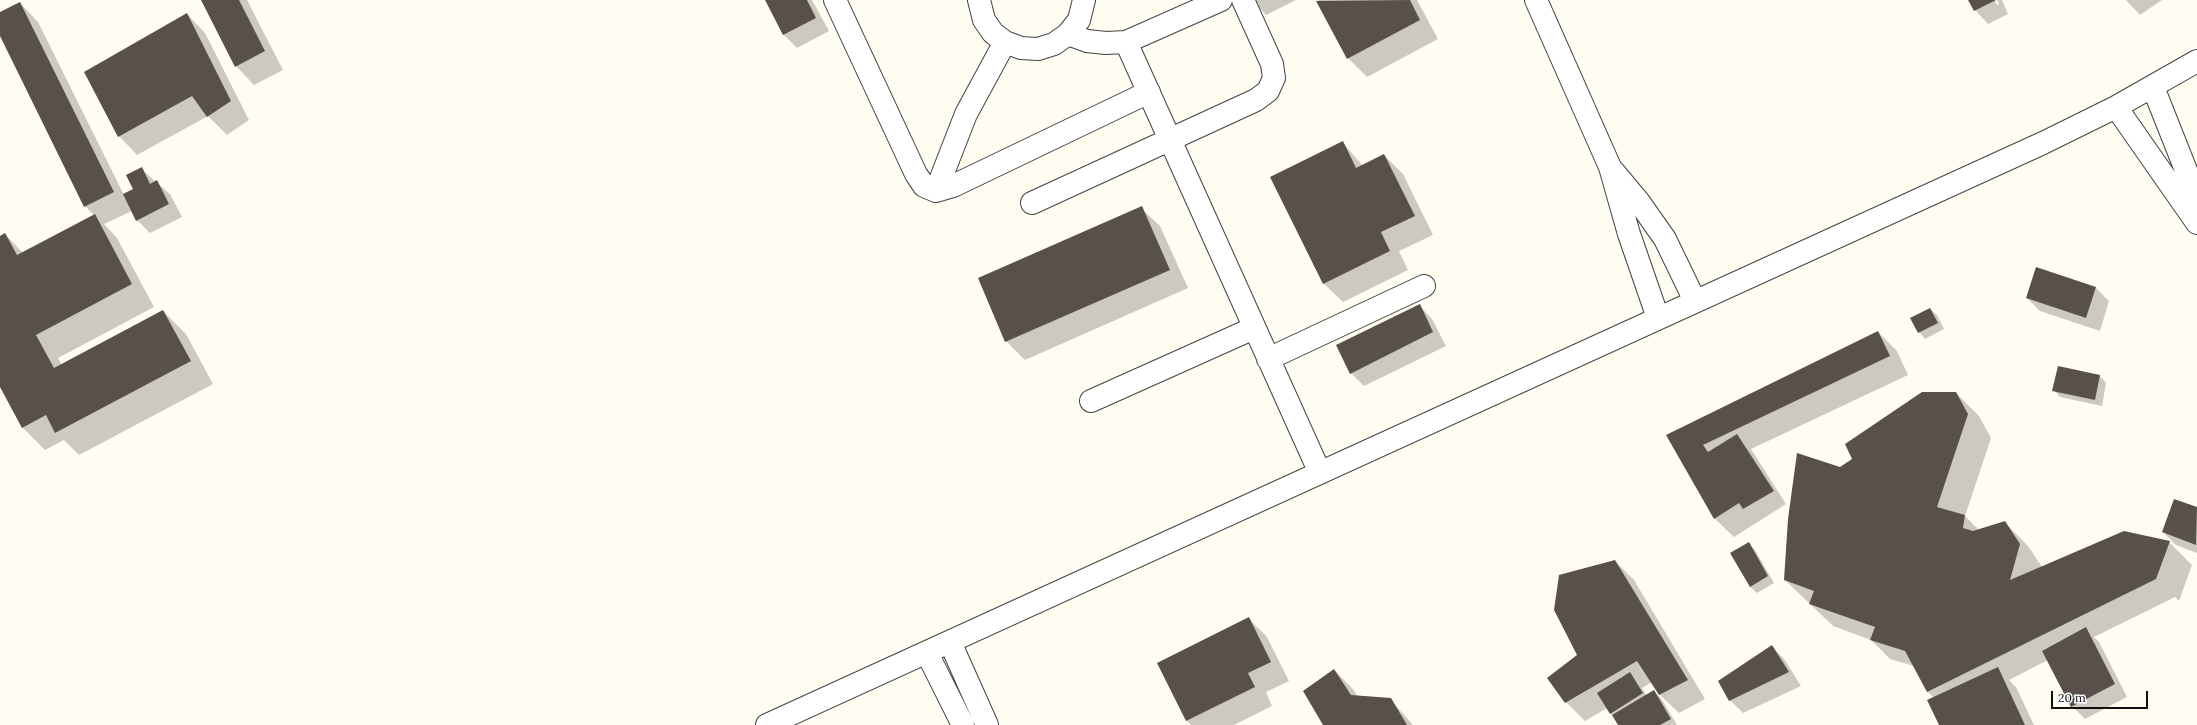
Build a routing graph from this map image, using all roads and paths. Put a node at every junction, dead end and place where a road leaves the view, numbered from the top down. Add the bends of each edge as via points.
1 (836, 0) edge
2 (979, 0) edge
3 (1084, 0) edge
4 (1221, 0) edge
5 (1243, 0) edge
6 (1536, 0) edge
7 (1068, 34) junction
8 (1005, 42) junction
9 (1126, 42) junction
10 (2197, 61) edge
11 (2153, 87) junction
12 (1149, 92) junction
13 (2116, 106) junction
14 (1170, 138) junction
15 (1610, 167) junction
16 (936, 191) junction
17 (2197, 198) edge
18 (1032, 203) dead end
19 (2197, 223) edge
20 (1424, 286) dead end
21 (1695, 301) junction
22 (1658, 318) junction
23 (1254, 328) junction
24 (1268, 359) junction
25 (1091, 401) dead end
26 (1320, 473) junction
27 (950, 642) junction
28 (927, 653) junction
29 (767, 725) edge
30 (964, 725) edge
31 (987, 725) edge

1 - 16 street via 916,174 924,186
2 - 8 street via 984,20
3 - 7 street via 1079,20
4 - 9 street
5 - 14 street via 1272,64 1274,78 1268,91 1256,100
6 - 15 street
7 - 8 street via 1054,44 1038,49 1021,48
7 - 9 street via 1087,41
8 - 16 street via 966,114
9 - 12 street
10 - 11 street
11 - 13 street
11 - 17 street
12 - 14 street
12 - 16 street via 953,186
13 - 19 street
13 - 21 street via 2043,143
14 - 18 street
14 - 23 street
15 - 21 street via 1640,202 1665,239
15 - 22 street via 1628,234
20 - 24 street
21 - 22 street
22 - 26 street
23 - 24 street
23 - 25 street
24 - 26 street
26 - 27 street
27 - 28 street
27 - 31 street
28 - 29 street
28 - 30 street

